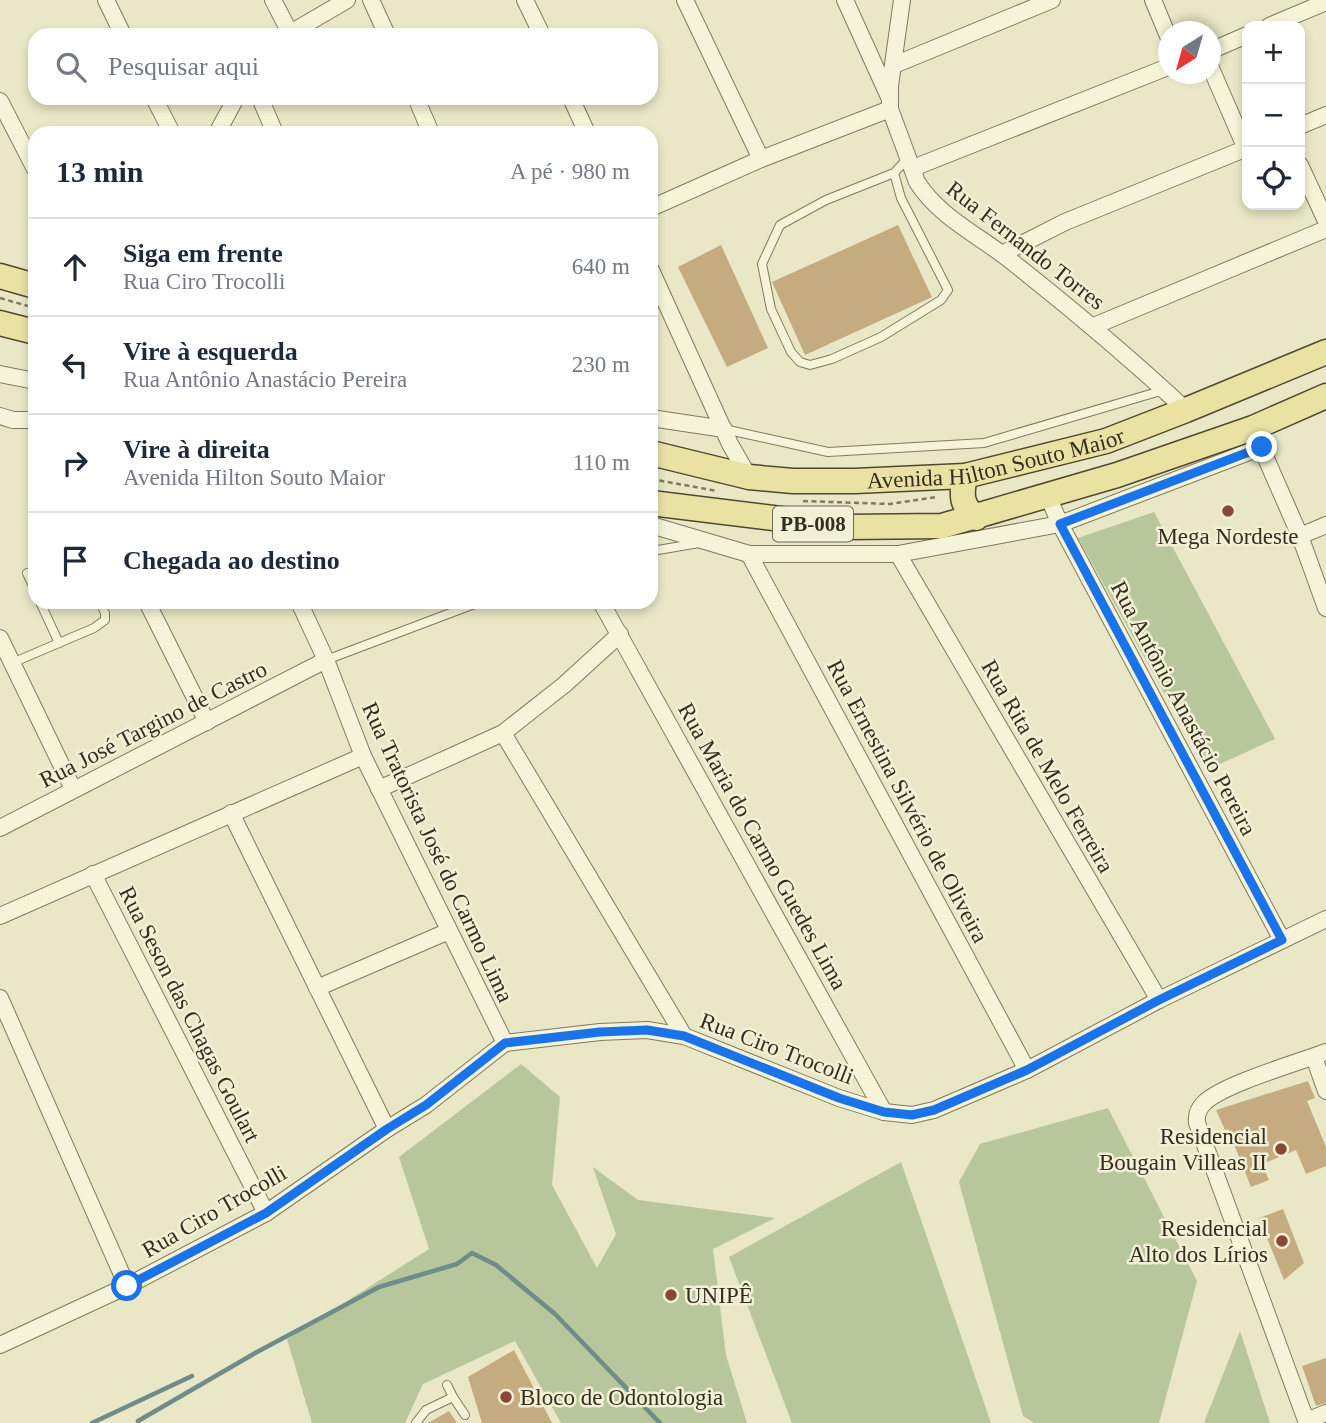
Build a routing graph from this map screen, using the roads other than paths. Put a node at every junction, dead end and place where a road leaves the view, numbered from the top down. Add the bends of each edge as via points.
1 (106, 0) edge
2 (273, 0) edge
3 (346, 0) edge
4 (371, 0) edge
5 (525, 0) edge
6 (685, 0) edge
7 (845, 0) edge
8 (902, 0) edge
9 (1052, 0) edge
10 (1153, 0) edge
11 (1326, 2) edge
12 (1162, 21) edge
13 (1281, 21) edge
14 (120, 28) edge
15 (286, 28) edge
16 (299, 28) edge
17 (384, 28) edge
18 (539, 28) edge
19 (1242, 37) edge
20 (1221, 46) edge
21 (894, 65) junction
22 (1158, 71) edge
23 (1218, 84) edge
24 (0, 101) edge
25 (890, 104) junction
26 (158, 105) edge
27 (232, 105) edge
28 (263, 105) edge
29 (419, 105) edge
30 (574, 105) edge
31 (1326, 115) edge
32 (1305, 124) edge
33 (168, 126) edge
34 (221, 126) edge
35 (272, 126) edge
36 (429, 126) edge
37 (584, 126) edge
38 (6, 128) edge
39 (1246, 147) edge
40 (1242, 151) edge
41 (28, 159) edge
42 (761, 159) junction
43 (911, 163) junction
44 (894, 173) junction
45 (1305, 176) edge
46 (658, 205) edge
47 (1326, 221) edge
48 (1326, 229) edge
49 (1002, 254) junction
50 (0, 276) edge
51 (28, 284) edge
52 (658, 285) edge
53 (0, 323) edge
54 (1094, 326) junction
55 (28, 330) edge
56 (1326, 352) edge
57 (0, 374) edge
58 (28, 380) edge
59 (1164, 390) junction
60 (1326, 396) edge
61 (1186, 410) junction
62 (0, 416) edge
63 (658, 419) edge
64 (28, 420) edge
65 (724, 429) junction
66 (1257, 437) junction
67 (658, 455) edge
68 (965, 476) junction
69 (749, 477) junction
70 (1048, 496) junction
71 (658, 504) edge
72 (976, 518) junction
73 (1060, 524) junction
74 (1326, 524) edge
75 (658, 527) edge
76 (1300, 536) junction
77 (709, 542) junction
78 (658, 550) edge
79 (749, 554) junction
80 (898, 554) junction
81 (1326, 608) edge
82 (43, 609) edge
83 (103, 609) edge
84 (150, 609) edge
85 (302, 609) edge
86 (464, 609) edge
87 (605, 609) edge
88 (620, 634) junction
89 (0, 638) edge
90 (58, 643) junction
91 (326, 660) junction
92 (12, 663) junction
93 (207, 722) junction
94 (503, 733) junction
95 (363, 755) junction
96 (74, 789) junction
97 (379, 789) junction
98 (231, 813) junction
99 (0, 828) edge
100 (93, 874) junction
101 (0, 916) edge
102 (1326, 919) edge
103 (449, 931) junction
104 (1282, 940) junction
105 (317, 988) junction
106 (0, 998) edge
107 (1159, 1000) junction
108 (684, 1036) junction
109 (505, 1043) junction
110 (1320, 1054) edge
111 (1027, 1070) junction
112 (1326, 1091) edge
113 (884, 1112) junction
114 (387, 1129) junction
115 (266, 1213) junction
116 (127, 1286) junction
117 (0, 1344) edge
118 (447, 1385) dead end
119 (453, 1397) junction
120 (1326, 1413) edge
121 (465, 1415) dead end
122 (1306, 1422) edge
123 (416, 1423) edge

1 - 14 street
2 - 15 street
3 - 16 street
4 - 17 street
5 - 18 street
6 - 42 street
7 - 25 street
8 - 21 street, Rua Fernando Torres
9 - 21 street
10 - 12 street
11 - 13 street
19 - 20 street
21 - 25 street, Rua Fernando Torres
22 - 43 street
23 - 39 street
24 - 38 street
25 - 42 street
25 - 43 street, Rua Fernando Torres
26 - 33 street
27 - 34 street
28 - 35 street
29 - 36 street
30 - 37 street
31 - 32 street
38 - 41 street
40 - 49 street via 1065,222
42 - 46 street
43 - 44 lane
43 - 49 street, Rua Fernando Torres via 924,193
44 - 44 lane via 826,200 780,225 762,264 771,309 800,362 810,365 832,359 881,337 941,300 948,290 901,198
45 - 47 street
48 - 54 street
49 - 54 street, Rua Fernando Torres
50 - 51 main road
52 - 65 street
53 - 55 main road
54 - 59 street, Rua Fernando Torres
56 - 61 main road, Avenida Hilton Souto Maior / PB-008
57 - 58 street
59 - 61 street, Rua Fernando Torres
59 - 65 lane via 984,443 828,452
60 - 66 main road, Avenida Hilton Souto Maior / PB-008
61 - 68 main road, Avenida Hilton Souto Maior / PB-008 via 1106,441
62 - 64 street
63 - 65 street
65 - 69 street
66 - 70 main road, Avenida Hilton Souto Maior / PB-008
66 - 73 street, Avenida Hilton Souto Maior
66 - 76 street
67 - 69 main road, Avenida Hilton Souto Maior / PB-008
68 - 69 main road, Avenida Hilton Souto Maior / PB-008 via 855,481
68 - 72 main road via 964,505
70 - 72 main road, Avenida Hilton Souto Maior / PB-008
70 - 73 street, Rua Antônio Anastácio Pereira
71 - 72 main road, Avenida Hilton Souto Maior / PB-008 via 847,527 942,526
73 - 80 street, Avenida Hilton Souto Maior
73 - 104 street, Rua Antônio Anastácio Pereira
74 - 76 street
75 - 77 street, Avenida Hilton Souto Maior
76 - 81 street
77 - 78 lane
77 - 79 street, Avenida Hilton Souto Maior
79 - 80 street, Avenida Hilton Souto Maior
79 - 111 street, Rua Ernestina Silvério de Oliveira
80 - 107 street, Rua Rita de Melo Ferreira
82 - 90 lane
83 - 90 lane via 105,620
84 - 93 street
85 - 91 street, Rua Tratorista José do Carmo Lima
86 - 91 lane
87 - 88 street, Rua Maria do Carmo Guedes Lima
88 - 94 street
88 - 113 street, Rua Maria do Carmo Guedes Lima
89 - 92 street
90 - 92 lane
91 - 93 street, Rua José Targino de Castro
91 - 95 street, Rua Tratorista José do Carmo Lima
92 - 96 street
93 - 96 street, Rua José Targino de Castro
94 - 97 street
94 - 108 street
95 - 97 street, Rua Tratorista José do Carmo Lima
95 - 98 street
96 - 99 street, Rua José Targino de Castro
97 - 103 street, Rua Tratorista José do Carmo Lima
98 - 100 street
98 - 105 street
100 - 101 street
100 - 115 street, Rua Seson das Chagas Goulart
102 - 104 street, Rua Ciro Trocolli
103 - 105 street
103 - 109 street, Rua Tratorista José do Carmo Lima
104 - 107 street, Rua Ciro Trocolli
105 - 114 street
106 - 116 street
107 - 111 street, Rua Ciro Trocolli
108 - 109 street, Rua Ciro Trocolli via 647,1030
108 - 113 street, Rua Ciro Trocolli
109 - 114 street, Rua Ciro Trocolli via 426,1105
110 - 112 street
110 - 122 street via 1226,1089 1205,1101 1196,1115
111 - 113 street, Rua Ciro Trocolli via 934,1110 912,1115
114 - 115 street, Rua Ciro Trocolli
115 - 116 street, Rua Ciro Trocolli
116 - 117 street, Rua Ciro Trocolli
118 - 119 lane
119 - 121 lane
119 - 123 lane via 426,1410
120 - 122 street

